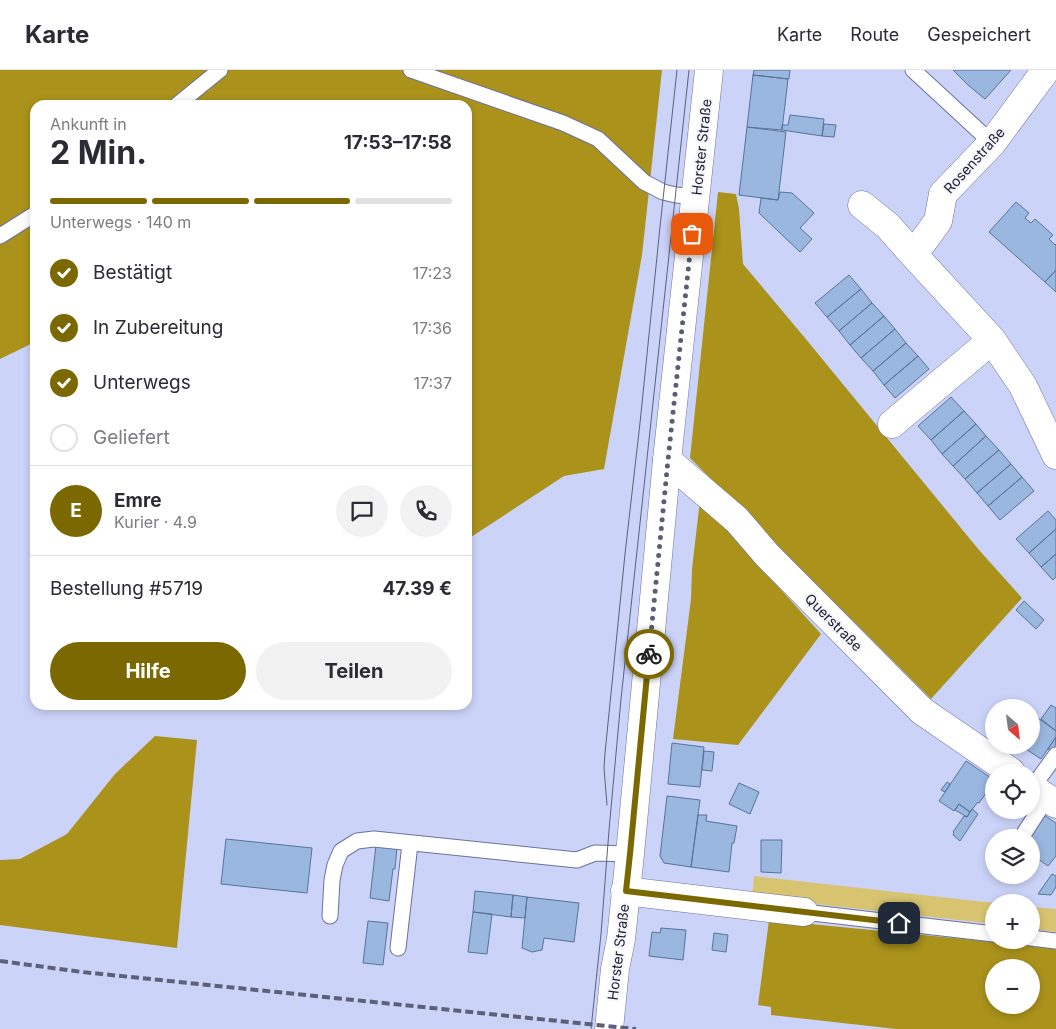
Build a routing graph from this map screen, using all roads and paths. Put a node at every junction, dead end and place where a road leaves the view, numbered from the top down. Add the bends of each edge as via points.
1 (220, 70) edge
2 (410, 70) edge
3 (710, 70) edge
4 (913, 70) edge
5 (1046, 70) edge
6 (183, 100) edge
7 (992, 143) junction
8 (696, 197) junction
9 (862, 205) dead end
10 (30, 217) edge
11 (0, 236) edge
12 (911, 252) junction
13 (992, 340) junction
14 (892, 424) dead end
15 (1056, 455) edge
16 (668, 460) junction
17 (1056, 755) edge
18 (998, 764) edge
19 (1040, 782) edge
20 (410, 844) junction
21 (630, 854) junction
22 (626, 891) junction
23 (804, 912) joint
24 (330, 916) dead end
25 (985, 933) edge
26 (1040, 939) edge
27 (1056, 941) edge
28 (398, 948) dead end
29 (609, 1029) edge

1 - 6 lane
2 - 8 lane via 563,122 598,139 644,182 664,192
3 - 8 street, Horster Straße
4 - 7 lane
5 - 7 street, Rosenstraße
7 - 12 street, Rosenstraße via 943,194 938,221
8 - 16 street, Horster Straße
9 - 12 street via 888,226
10 - 11 lane
12 - 13 street
13 - 14 street
13 - 15 street via 1023,386
16 - 18 street, Querstraße via 737,520 767,555 922,711
16 - 21 street, Horster Straße
17 - 19 lane
20 - 21 lane via 577,860 595,852
20 - 24 lane via 374,839 357,841 341,851 332,880
20 - 28 lane
21 - 22 street, Horster Straße
22 - 23 street
22 - 29 street, Horster Straße
23 - 25 lane
26 - 27 lane

